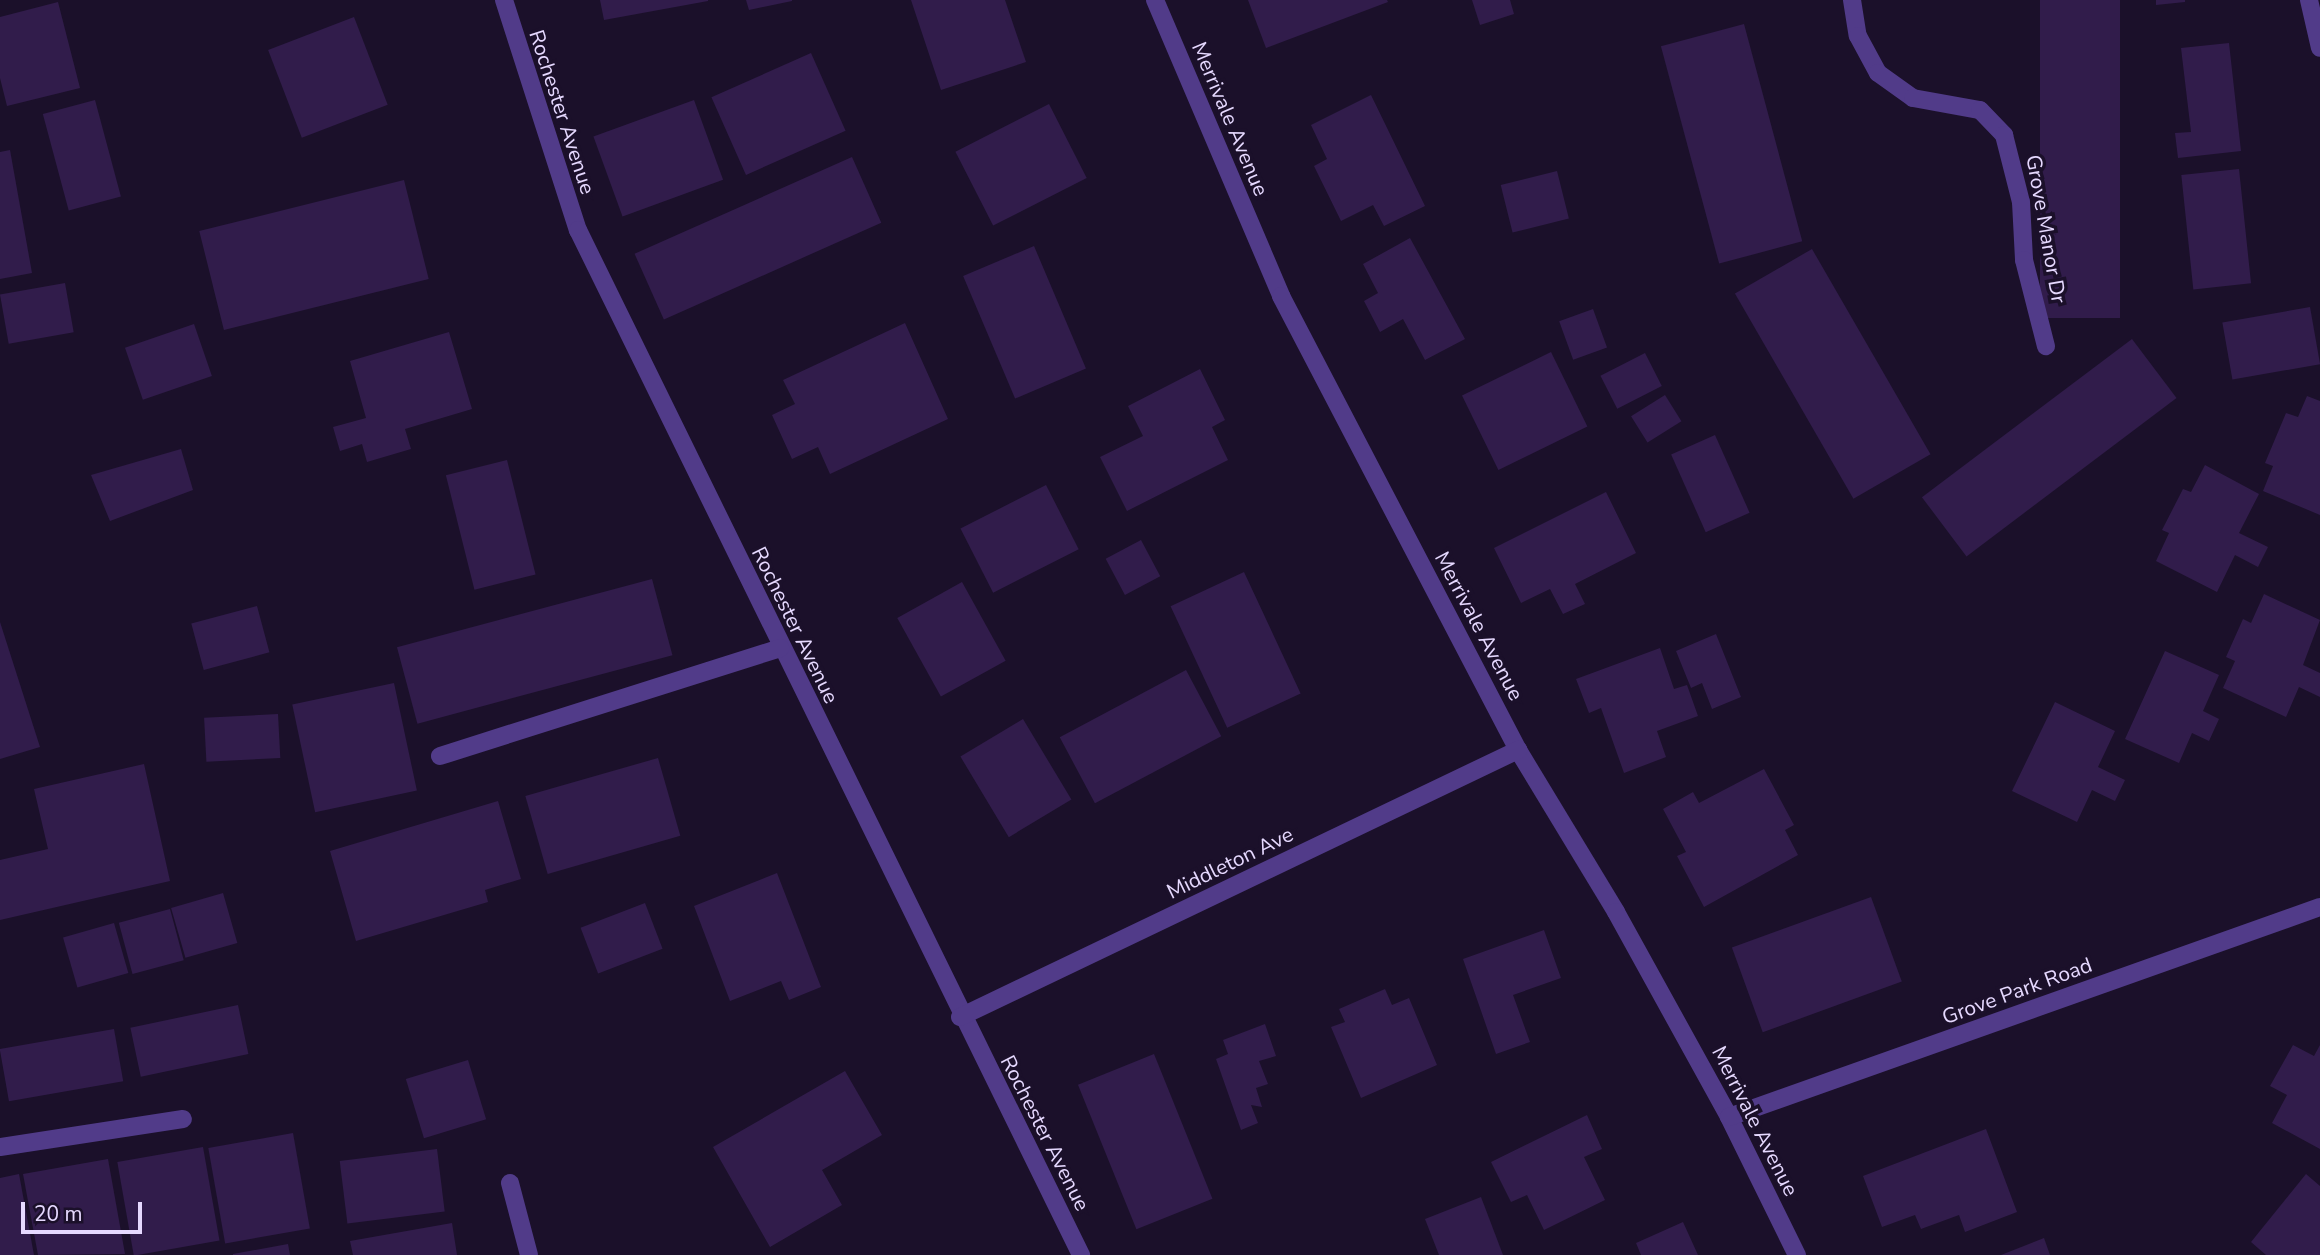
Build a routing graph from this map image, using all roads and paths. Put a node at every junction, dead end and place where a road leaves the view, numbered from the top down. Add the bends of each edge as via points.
1 (504, 0) edge
2 (1155, 0) edge
3 (1852, 0) edge
4 (2309, 0) edge
5 (2320, 48) edge
6 (2046, 346) dead end
7 (780, 648) junction
8 (1518, 750) junction
9 (440, 756) dead end
10 (2320, 907) edge
11 (960, 1017) junction
12 (1729, 1117) junction
13 (183, 1119) dead end
14 (0, 1147) edge
15 (510, 1183) dead end
16 (529, 1255) edge
17 (1081, 1255) edge
18 (1797, 1255) edge

1 - 7 street, Rochester Avenue via 578,230
2 - 8 street, Merrivale Avenue via 1281,296
3 - 6 street, Grove Manor Dr via 1858,36 1878,73 1913,98 1980,110 2004,135 2021,202 2024,260
4 - 5 street
7 - 9 street
7 - 11 street, Rochester Avenue
8 - 11 street, Middleton Ave
8 - 12 street, Merrivale Avenue via 1616,912
10 - 12 street, Grove Park Road
11 - 17 street, Rochester Avenue
12 - 18 street, Merrivale Avenue
13 - 14 street
15 - 16 street

